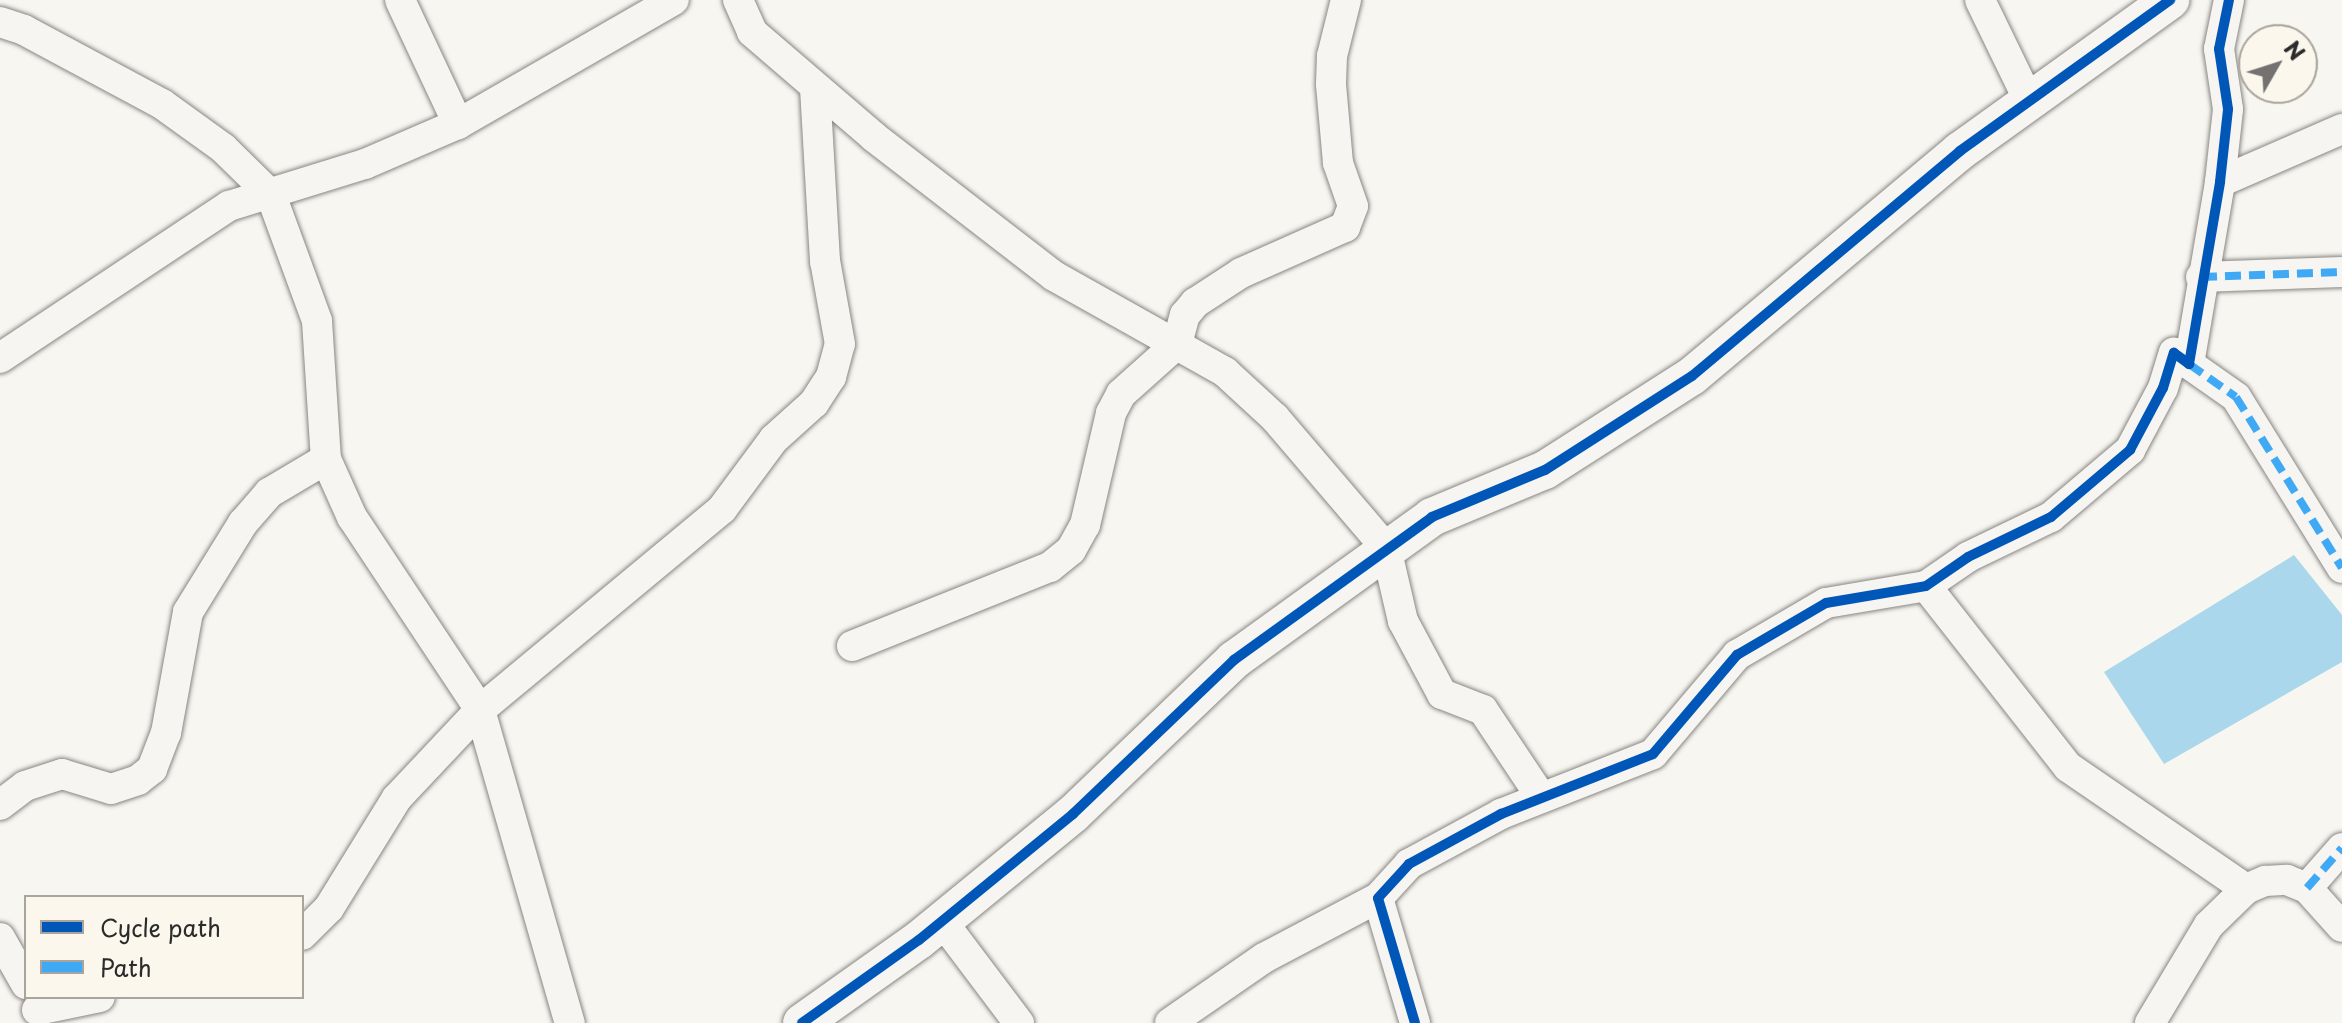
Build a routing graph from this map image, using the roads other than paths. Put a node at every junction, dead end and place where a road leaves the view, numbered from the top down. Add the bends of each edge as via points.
1 (400, 0) edge
2 (674, 0) edge
3 (738, 0) edge
4 (1346, 0) edge
5 (1980, 0) edge
6 (2170, 0) edge
7 (2229, 0) edge
8 (0, 22) edge
9 (815, 90) junction
10 (2028, 99) junction
11 (458, 124) junction
12 (2342, 129) edge
13 (2220, 182) junction
14 (271, 195) junction
15 (2342, 272) edge
16 (2201, 277) junction
17 (1177, 344) junction
18 (0, 358) edge
19 (2189, 364) junction
20 (326, 459) junction
21 (1386, 548) junction
22 (2342, 568) edge
23 (1926, 586) junction
24 (852, 646) dead end
25 (480, 710) junction
26 (1541, 797) junction
27 (0, 805) edge
28 (2342, 848) edge
29 (2307, 888) junction
30 (2246, 889) junction
31 (1378, 898) junction
32 (942, 921) junction
33 (2342, 927) edge
34 (304, 933) edge
35 (0, 938) edge
36 (24, 988) edge
37 (77, 999) edge
38 (31, 1003) edge
39 (570, 1023) edge
40 (802, 1023) edge
41 (1019, 1023) edge
42 (1170, 1023) edge
43 (1415, 1023) edge
44 (2150, 1023) edge

1 - 11 street
2 - 11 street
3 - 9 street via 752,32
4 - 17 street via 1331,84 1338,163 1353,206 1350,220 1337,235 1299,246 1207,293 1185,315
5 - 10 street
6 - 10 street
7 - 13 street via 2219,49 2228,109
8 - 14 street via 162,104 223,148
9 - 17 street via 1054,276
9 - 25 street via 825,261 840,344 831,377 814,403 774,439 722,509
10 - 21 street via 1692,376 1545,470 1432,517
11 - 14 street via 365,164
12 - 13 street
13 - 16 street
14 - 18 street via 229,206 192,226
14 - 20 street via 317,321
15 - 16 street
16 - 19 street
17 - 21 street via 1225,372 1275,418
17 - 24 street via 1121,394 1111,413 1085,525 1071,550 1050,567
19 - 22 street via 2236,397
19 - 23 street via 2174,353 2163,388 2130,450 2051,517 1968,557
20 - 25 street via 360,530
20 - 27 street via 269,493 243,523 188,612 166,733 152,769 111,789 62,774 25,786
21 - 26 street via 1403,621 1442,694 1483,710
21 - 32 street via 1234,660 1073,814
23 - 26 street via 1826,603 1737,655 1653,754
23 - 30 street via 2068,767
25 - 34 street via 397,798 329,908
25 - 39 street
26 - 31 street via 1409,864
28 - 29 street
29 - 30 street via 2287,880
29 - 33 street
30 - 44 street via 2209,925
31 - 42 street via 1264,958
31 - 43 street
32 - 40 street
32 - 41 street
35 - 36 street
37 - 38 street

